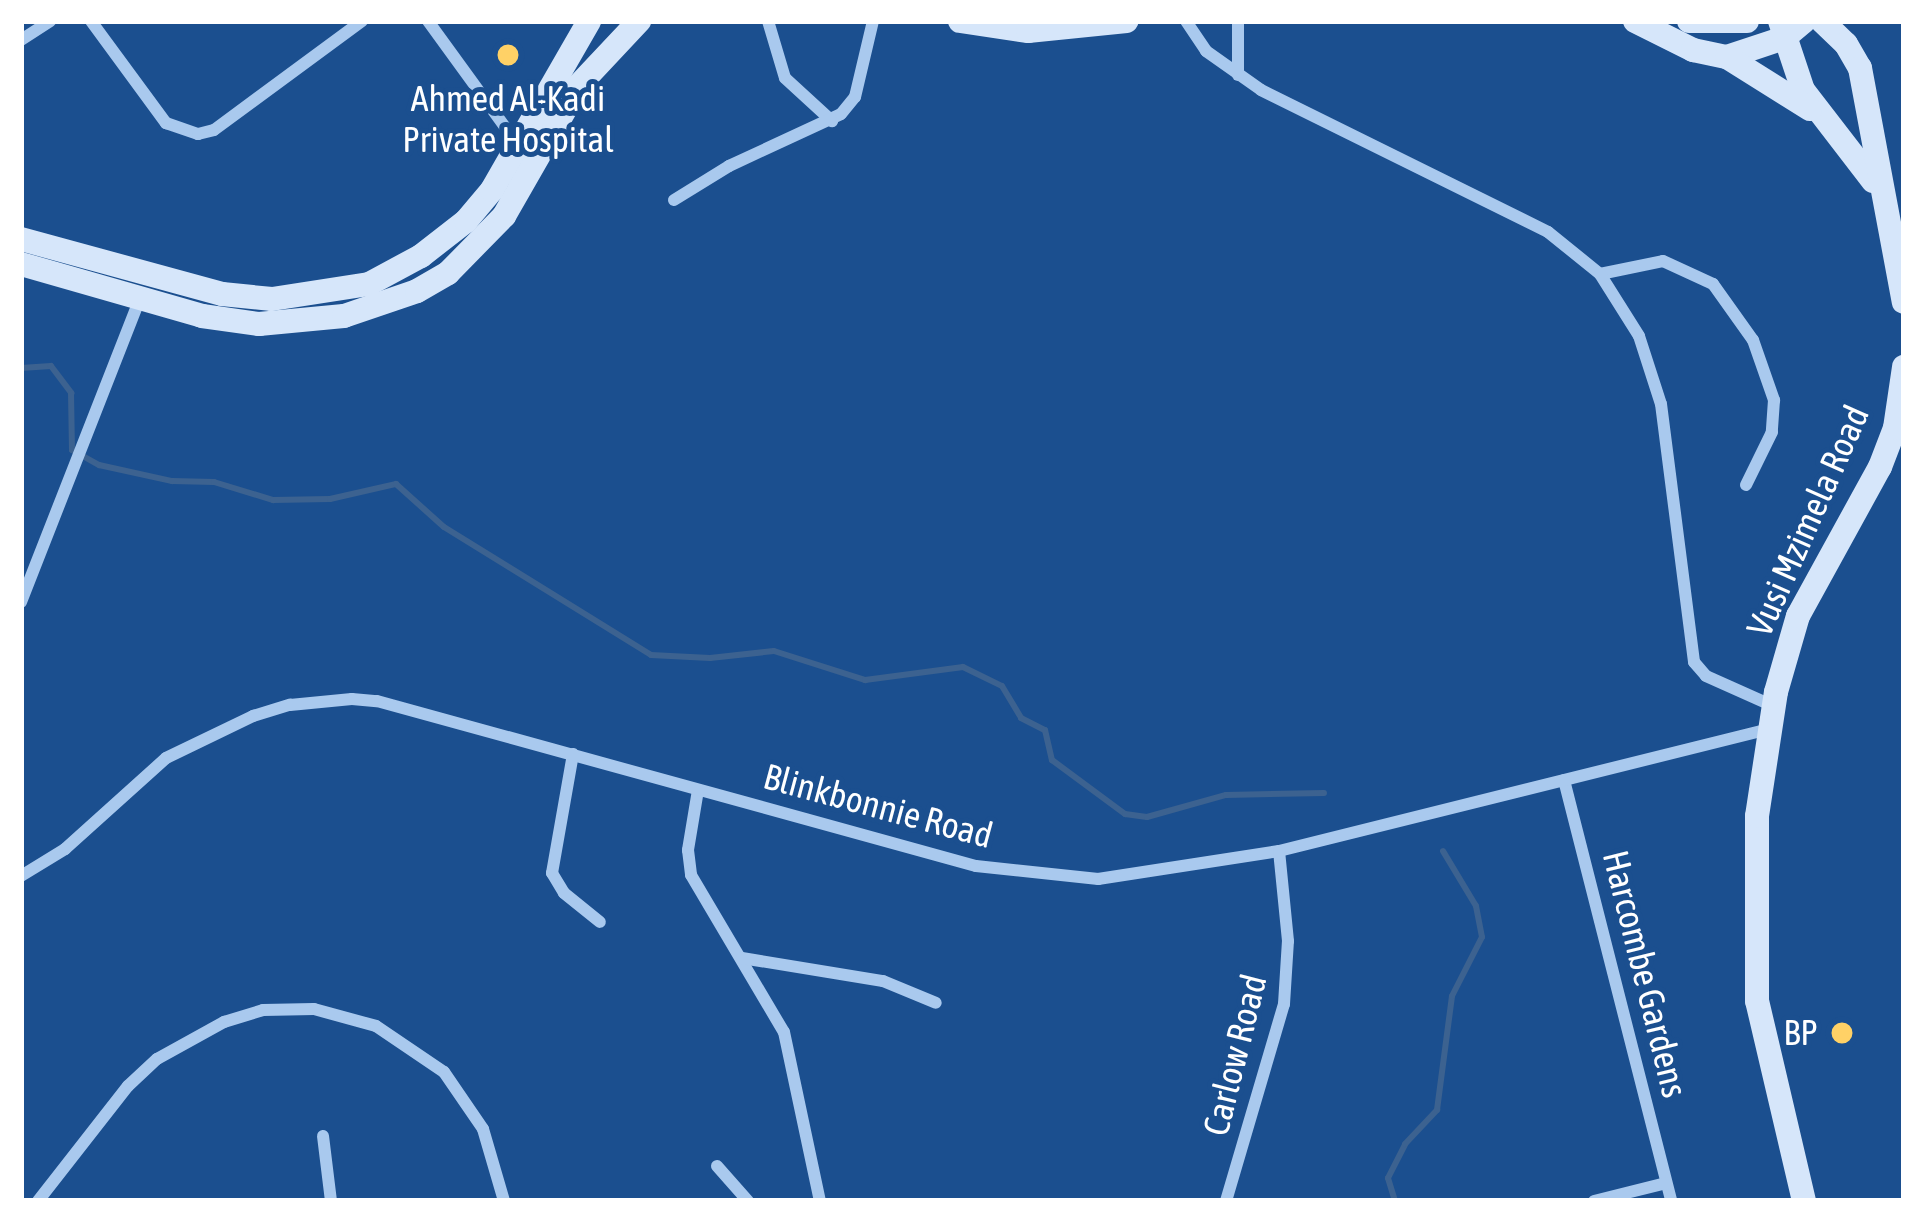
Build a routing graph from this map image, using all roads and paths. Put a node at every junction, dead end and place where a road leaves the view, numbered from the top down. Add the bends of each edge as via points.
1 (50, 21) edge
2 (91, 21) edge
3 (362, 21) edge
4 (428, 21) edge
5 (589, 21) edge
6 (639, 21) edge
7 (768, 21) edge
8 (873, 21) edge
9 (960, 21) edge
10 (1126, 21) edge
11 (1186, 21) edge
12 (1238, 21) edge
13 (1635, 21) edge
14 (1689, 21) edge
15 (1747, 21) edge
16 (1804, 21) edge
17 (1822, 21) edge
18 (1855, 21) edge
19 (1782, 29) edge
20 (21, 40) edge
21 (1727, 57) junction
22 (1860, 68) junction
23 (1238, 75) junction
24 (832, 121) junction
25 (1827, 121) junction
26 (518, 146) junction
27 (1880, 194) junction
28 (674, 200) dead end
29 (21, 239) edge
30 (21, 264) edge
31 (1600, 274) junction
32 (140, 299) junction
33 (1904, 302) edge
34 (1904, 367) edge
35 (1745, 485) dead end
36 (21, 602) edge
37 (1771, 718) junction
38 (573, 754) junction
39 (1564, 780) junction
40 (698, 790) junction
41 (1279, 850) junction
42 (21, 876) edge
43 (600, 922) dead end
44 (742, 958) junction
45 (936, 1003) dead end
46 (323, 1136) dead end
47 (717, 1166) dead end
48 (1666, 1183) junction
49 (38, 1201) edge
50 (331, 1201) edge
51 (504, 1201) edge
52 (748, 1201) edge
53 (820, 1201) edge
54 (1226, 1201) edge
55 (1594, 1201) edge
56 (1671, 1201) edge
57 (1804, 1201) edge

1 - 20 street
2 - 3 street via 166,123 198,134
4 - 26 street
5 - 26 main road
6 - 32 main road via 579,85 504,216 448,273 417,291 362,312 275,326
7 - 24 street via 785,78
8 - 24 street via 855,97
9 - 10 main road via 1028,31
11 - 23 street via 1206,51
12 - 23 street
13 - 21 main road
14 - 15 main road
16 - 19 main road
17 - 22 main road
18 - 22 main road
19 - 21 main road
19 - 25 main road via 1794,74
21 - 25 main road
22 - 27 main road
23 - 31 street via 1548,232
24 - 28 street
25 - 27 main road
26 - 29 main road via 466,221 369,284 244,297
27 - 33 main road
30 - 32 main road
31 - 35 street via 1663,261 1694,272 1729,301 1774,400 1772,431
31 - 37 street via 1639,336 1661,404 1694,662
32 - 36 street
34 - 37 main road, Vusi Mzimela Road via 1895,428 1798,616
37 - 39 street, Blinkbonnie Road
37 - 57 main road, Vusi Mzimela Road via 1757,816 1757,1001
38 - 40 street, Blinkbonnie Road
38 - 42 street, Blinkbonnie Road via 377,701 290,705 230,724 166,758 65,849
38 - 43 street via 552,873
39 - 41 street, Blinkbonnie Road
39 - 48 street, Harcombe Gardens
40 - 41 street, Blinkbonnie Road via 976,866 1055,876 1146,875
40 - 44 street via 691,875
41 - 54 street, Carlow Road via 1288,941 1284,1004
44 - 45 street via 883,981
44 - 53 street via 784,1032
46 - 50 street
47 - 52 street
48 - 55 street
48 - 56 street, Harcombe Gardens
49 - 51 street via 157,1060 224,1022 263,1010 314,1010 376,1026 444,1072 483,1129

